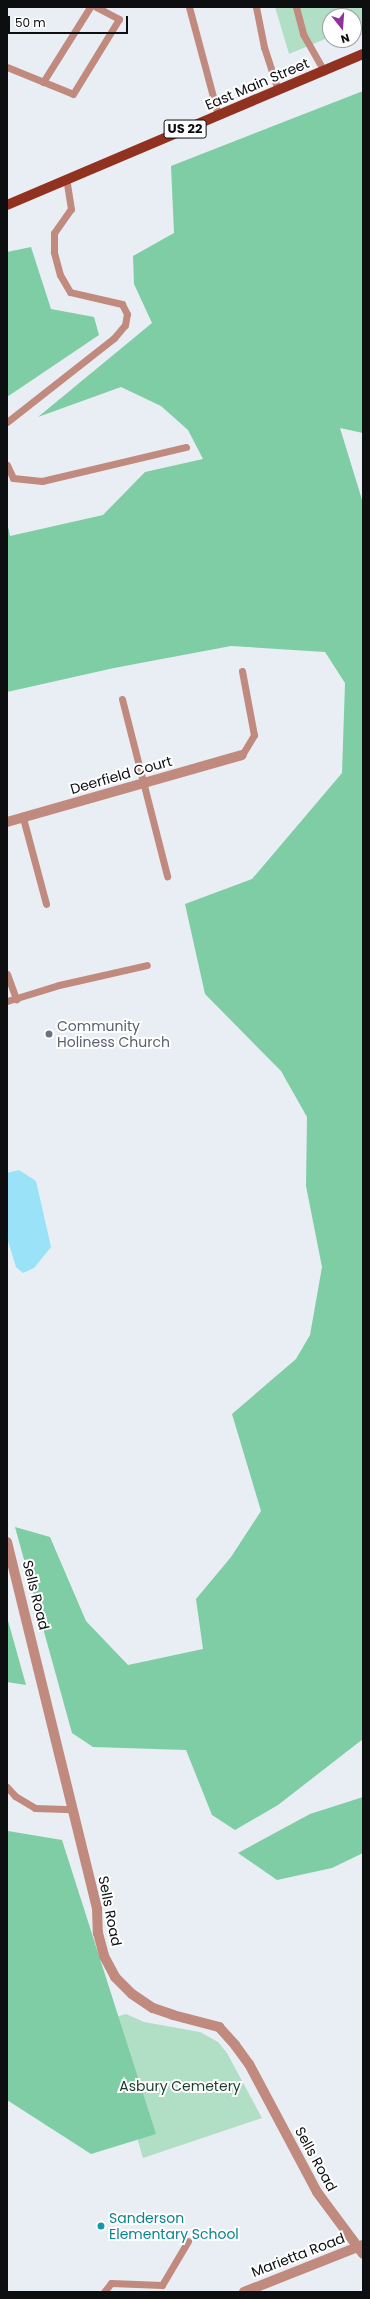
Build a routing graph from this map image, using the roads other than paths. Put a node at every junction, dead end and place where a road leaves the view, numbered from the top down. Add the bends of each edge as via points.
1 (90, 7) edge
2 (96, 7) edge
3 (189, 7) edge
4 (256, 7) edge
5 (296, 7) edge
6 (363, 54) edge
7 (7, 67) edge
8 (324, 70) junction
9 (43, 82) junction
10 (278, 90) junction
11 (218, 115) junction
12 (66, 179) junction
13 (7, 205) edge
14 (7, 422) edge
15 (186, 447) dead end
16 (7, 465) edge
17 (242, 671) dead end
18 (122, 699) dead end
19 (242, 754) joint
20 (143, 783) junction
21 (23, 818) junction
22 (7, 822) edge
23 (168, 876) dead end
24 (46, 904) dead end
25 (147, 965) dead end
26 (7, 974) edge
27 (16, 999) junction
28 (7, 1001) edge
29 (7, 1542) edge
30 (7, 1787) edge
31 (72, 1809) junction
32 (188, 2241) dead end
33 (361, 2249) edge
34 (104, 2292) edge
35 (244, 2292) edge

1 - 9 lane
2 - 9 lane via 119,19 73,94
3 - 11 lane
4 - 10 lane via 264,47
5 - 8 lane via 303,34
6 - 8 main road, East Main Street / US 22
7 - 9 lane
8 - 10 main road, East Main Street / US 22
10 - 11 main road, East Main Street / US 22
11 - 12 main road, East Main Street / US 22
12 - 13 main road, East Main Street / US 22
12 - 14 lane via 71,209 54,233 54,252 60,275 70,292 122,304 128,314 125,325 114,338
15 - 16 lane via 42,481 13,478
17 - 19 lane via 254,735
18 - 20 lane
19 - 20 street, Deerfield Court
20 - 21 street, Deerfield Court
20 - 23 lane
21 - 22 street, Deerfield Court
21 - 24 lane
25 - 27 lane via 59,985
26 - 27 lane
27 - 28 lane
29 - 31 street, Sells Road
30 - 31 lane via 14,1796 35,1808
31 - 33 street, Sells Road via 98,1909 98,1933 104,1956 115,1977 132,1994 153,2008 219,2027 249,2064 330,2212
32 - 34 lane via 162,2285 111,2283
33 - 35 street, Marietta Road

